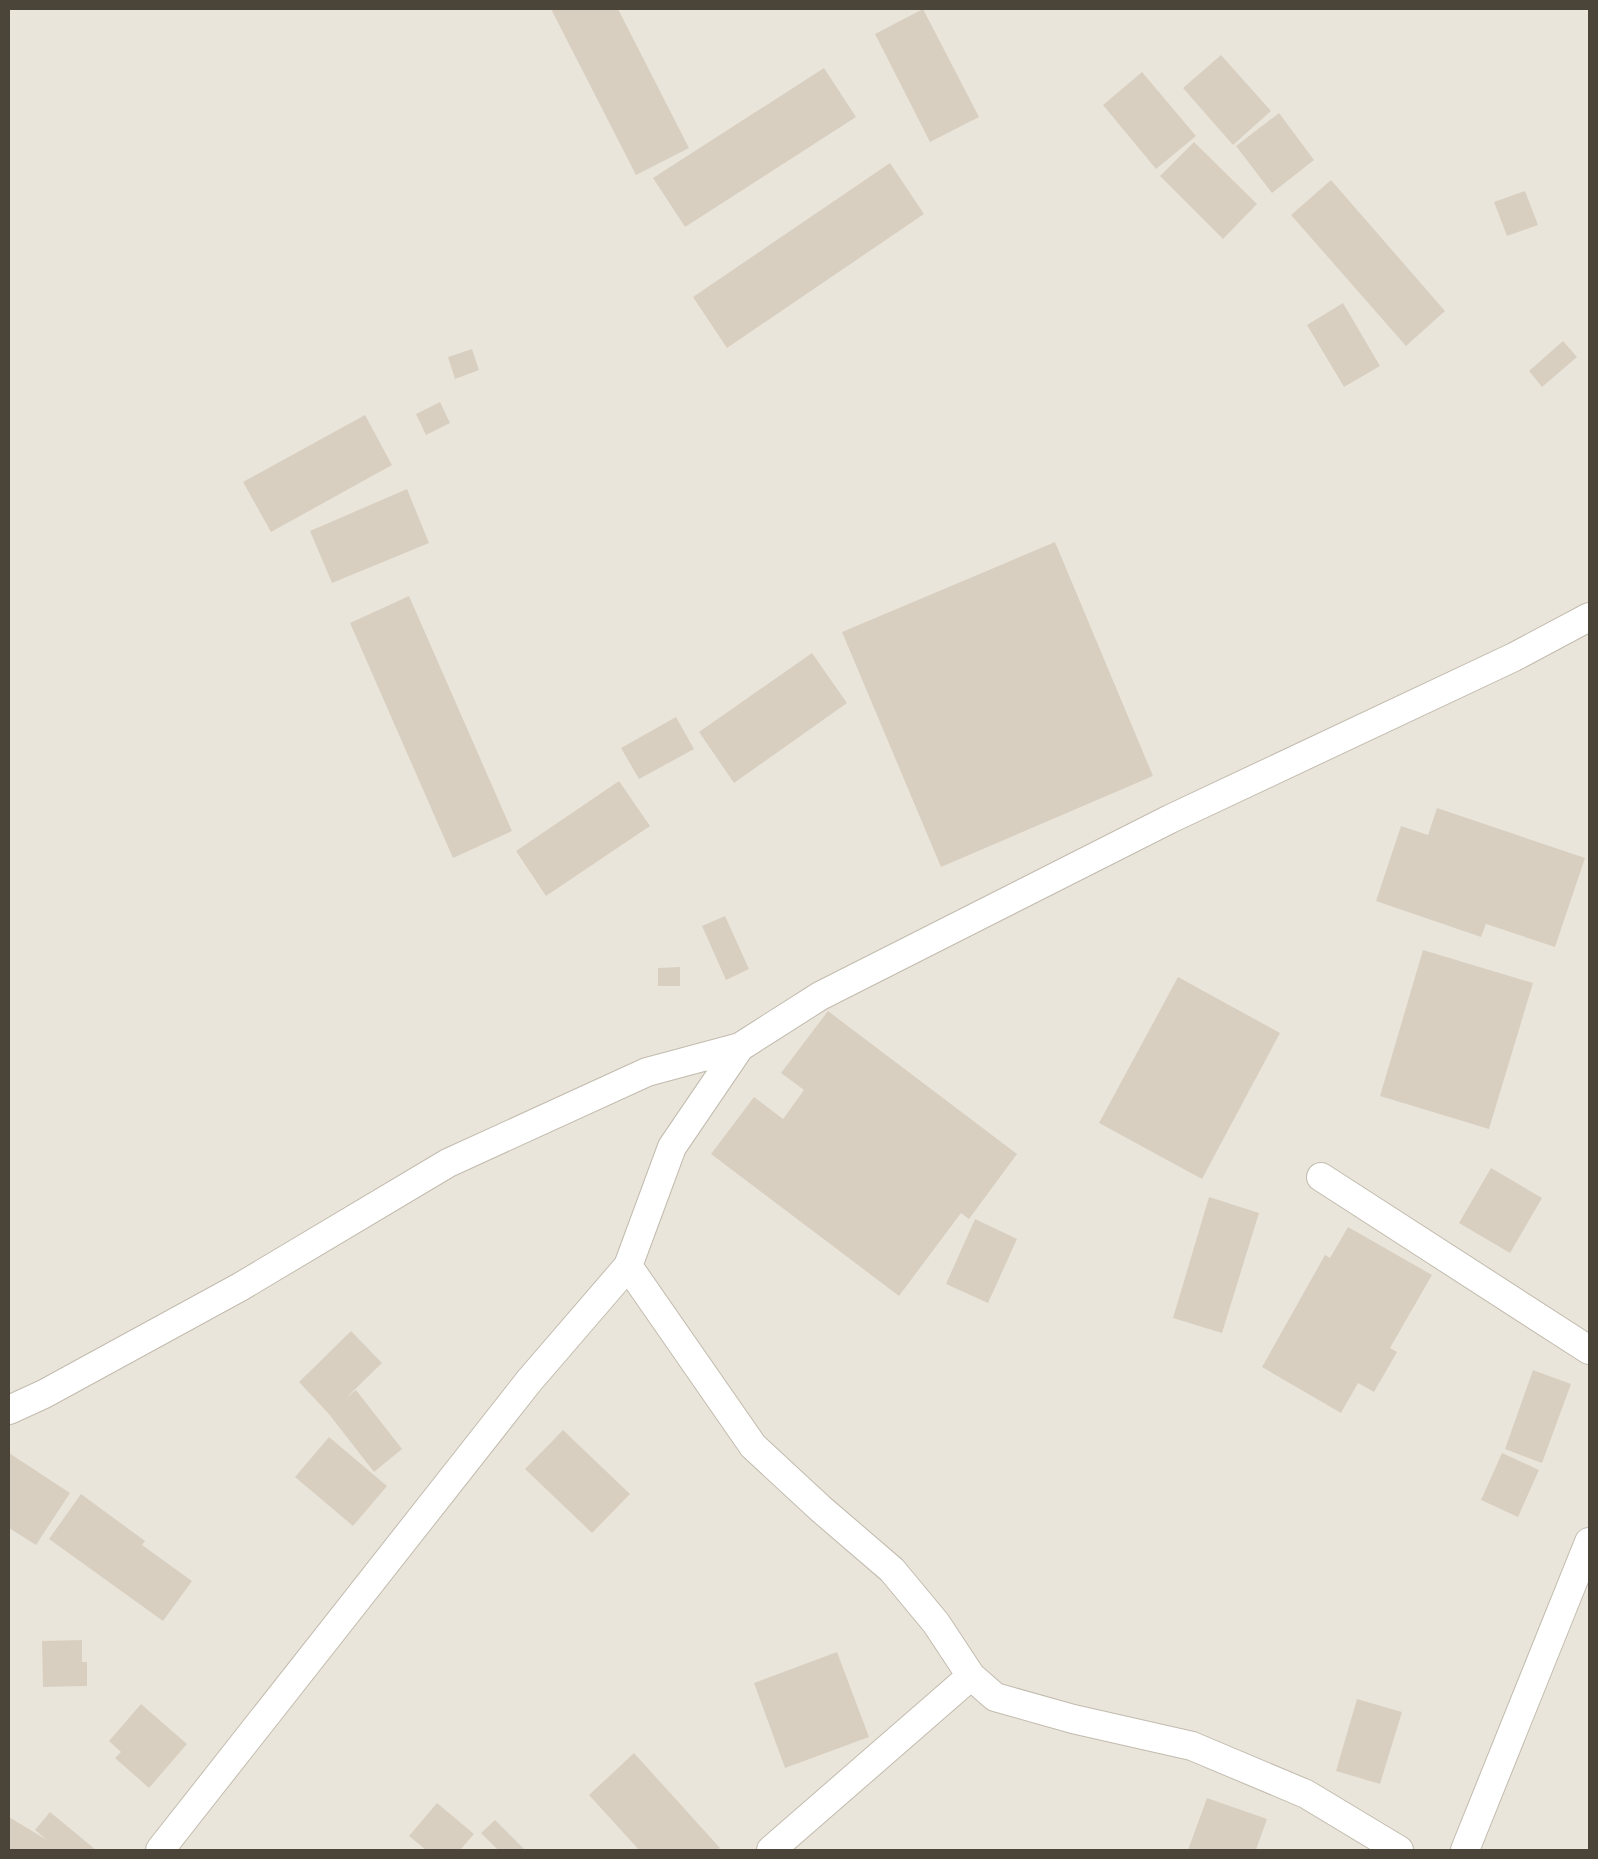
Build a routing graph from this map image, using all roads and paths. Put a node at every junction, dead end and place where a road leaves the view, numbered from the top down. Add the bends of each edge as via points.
1 (1589, 617) edge
2 (740, 1047) junction
3 (1321, 1176) dead end
4 (628, 1266) junction
5 (1589, 1350) edge
6 (9, 1410) edge
7 (1589, 1542) edge
8 (971, 1676) junction
9 (160, 1850) edge
10 (771, 1850) edge
11 (1399, 1850) edge
12 (1465, 1850) edge

1 - 2 street via 1514,657 1170,819 820,996
2 - 4 street via 672,1147
2 - 6 street via 647,1072 448,1163 240,1287
3 - 5 street
4 - 8 street via 753,1446 892,1570 936,1623
4 - 9 street via 529,1381
7 - 12 street
8 - 10 street
8 - 11 street via 995,1697 1073,1719 1192,1746 1306,1794

